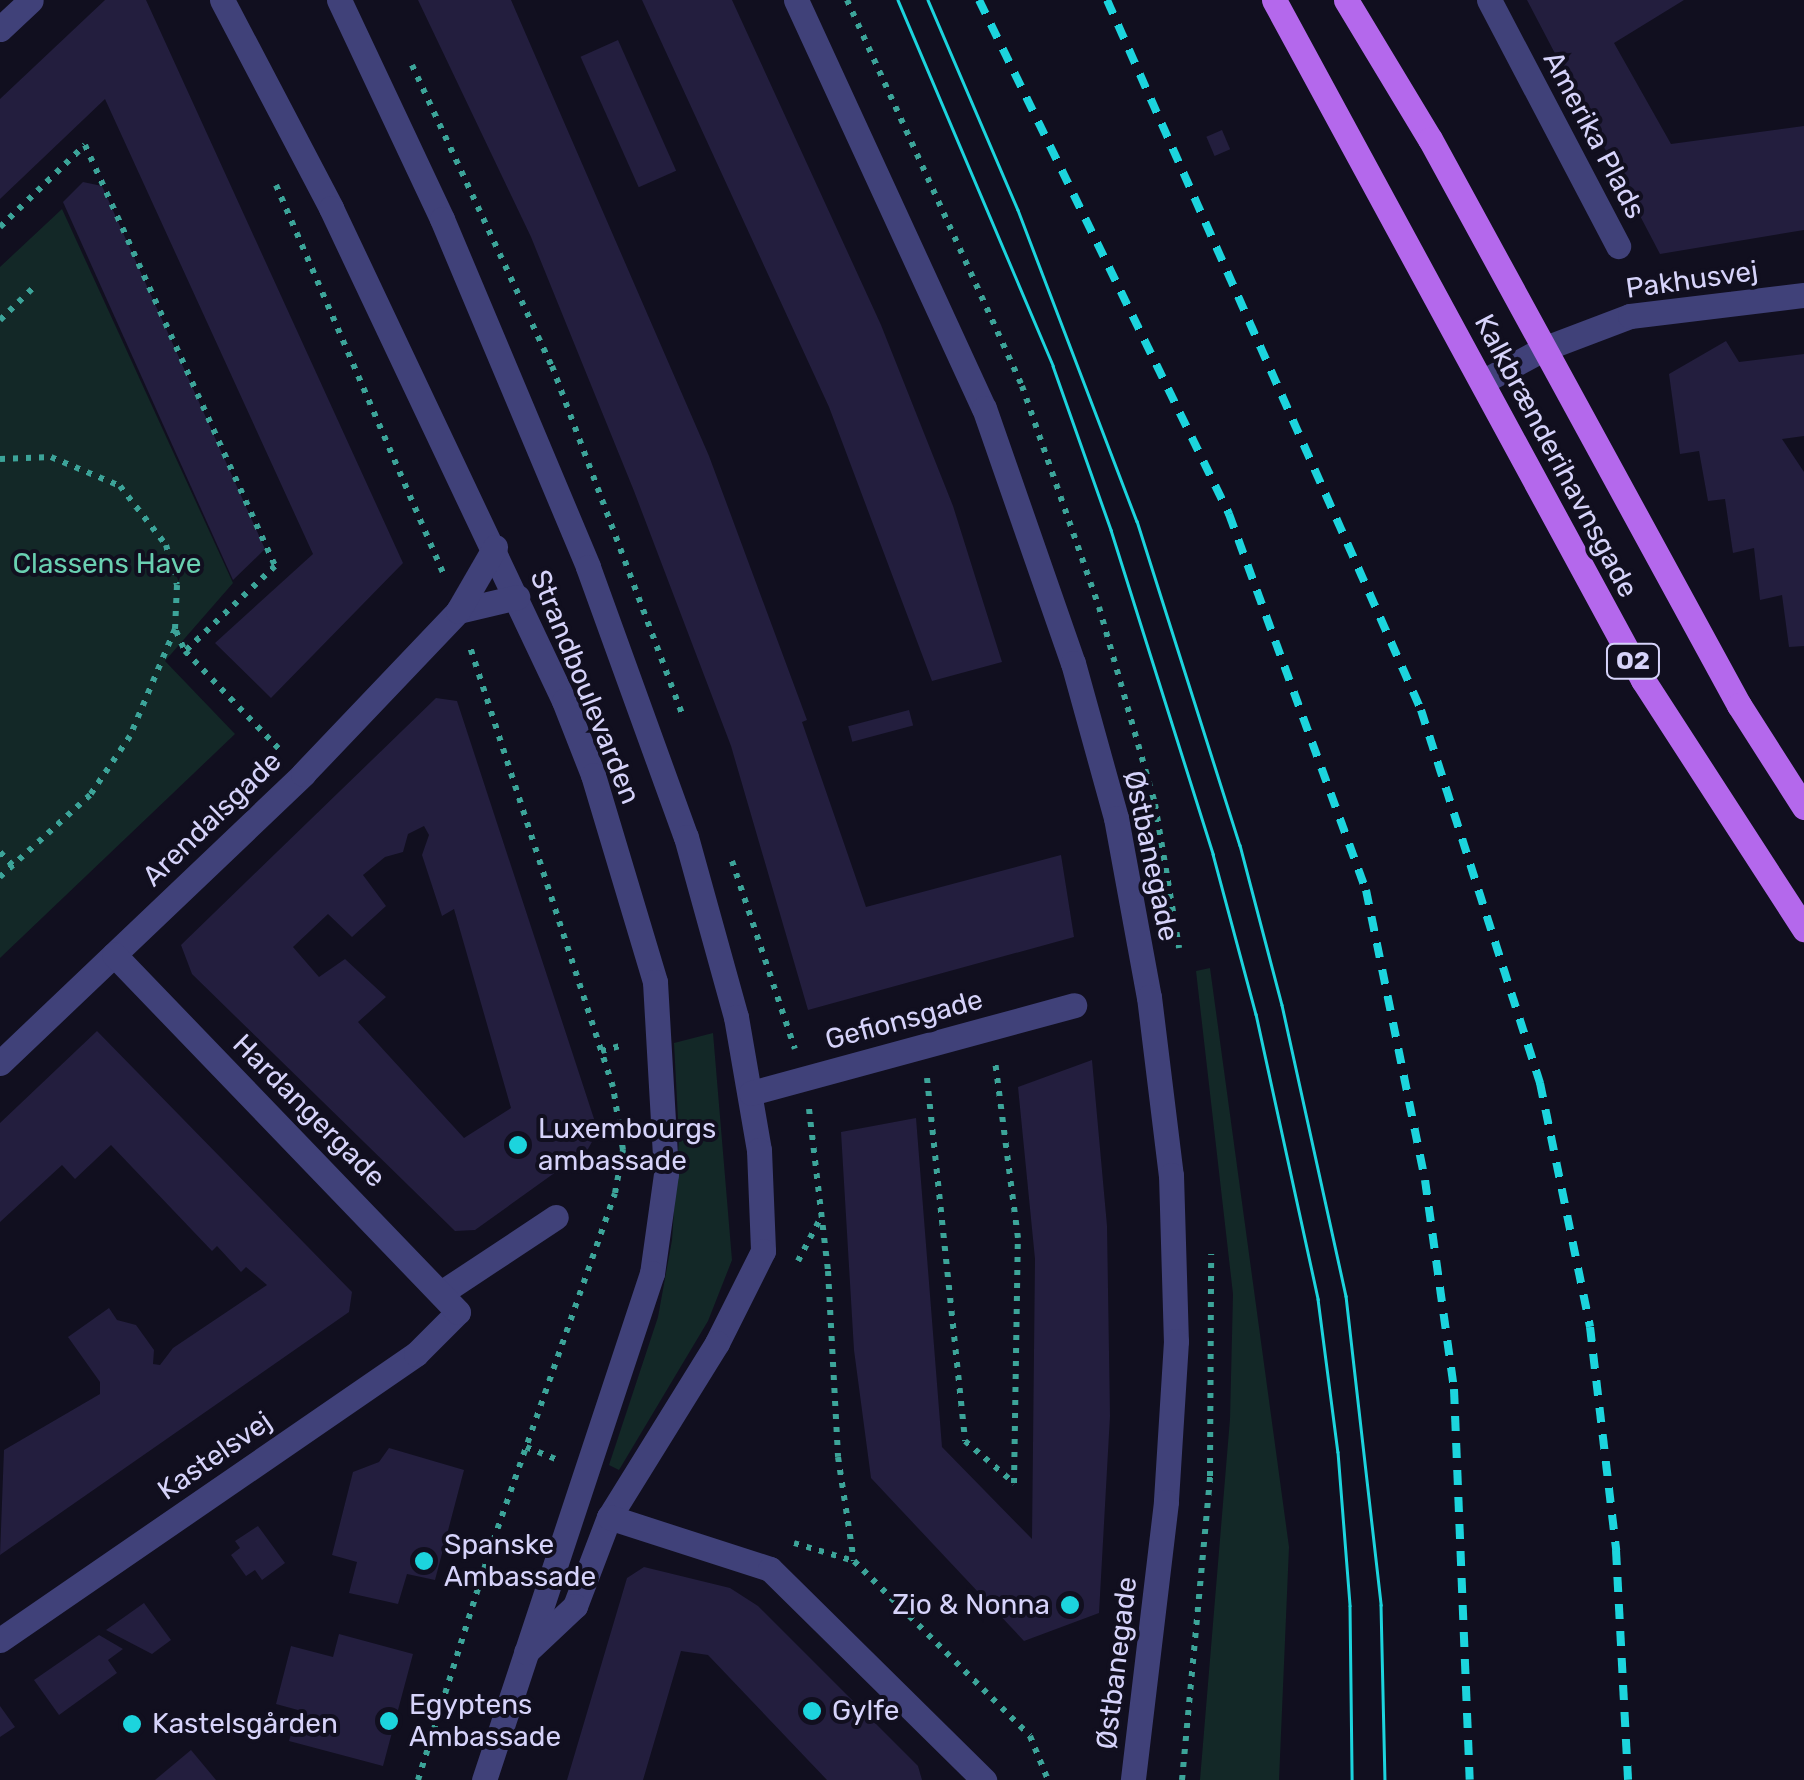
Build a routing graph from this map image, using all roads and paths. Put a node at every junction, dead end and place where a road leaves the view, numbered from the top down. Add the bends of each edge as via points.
1 (31, 0) edge
2 (222, 0) edge
3 (340, 0) edge
4 (796, 0) edge
5 (1274, 0) edge
6 (1346, 0) edge
7 (1489, 0) edge
8 (0, 29) edge
9 (268, 168) dead end
10 (0, 227) edge
11 (1618, 246) dead end
12 (36, 285) dead end
13 (1804, 295) edge
14 (0, 320) edge
15 (1542, 349) junction
16 (1482, 382) junction
17 (0, 459) edge
18 (495, 547) junction
19 (517, 597) junction
20 (458, 611) junction
21 (175, 630) junction
22 (185, 651) junction
23 (302, 774) junction
24 (1804, 807) edge
25 (0, 852) edge
26 (13, 866) junction
27 (0, 877) edge
28 (1804, 929) edge
29 (114, 955) junction
30 (1074, 1006) dead end
31 (990, 1028) junction
32 (923, 1047) junction
33 (0, 1064) edge
34 (751, 1094) junction
35 (556, 1217) dead end
36 (451, 1301) junction
37 (610, 1516) junction
38 (854, 1560) dead end
39 (0, 1640) edge
40 (526, 1652) junction
41 (418, 1780) edge
42 (484, 1780) edge
43 (984, 1780) edge
44 (1048, 1780) edge
45 (1133, 1780) edge

1 - 8 street
2 - 18 street, Strandboulevarden
3 - 34 street, Strandboulevarden via 442,219 588,566 686,837
4 - 45 street, Østbanegade via 984,408 1073,663 1116,818 1149,997 1171,1174 1176,1341 1166,1502
5 - 16 main road, Kalkbrænderihavnsgade / O2
6 - 15 main road, Kalkbrænderihavnsgade / O2
7 - 11 street, Amerika Plads
9 - 20 path
10 - 22 path via 85,145 274,566
12 - 14 path
13 - 15 street, Pakhusvej via 1630,316
15 - 16 street, Pakhusvej
15 - 24 main road, Kalkbrænderihavnsgade / O2 via 1739,706
16 - 28 main road, Kalkbrænderihavnsgade / O2 via 1644,680
17 - 21 path via 51,457 92,469 132,498 166,545 176,585
18 - 19 street, Strandboulevarden
18 - 20 street, Arendalsgade
19 - 20 street
19 - 40 street, Strandboulevarden via 593,775 655,982 666,1112 666,1174 652,1273
20 - 23 street, Arendalsgade
20 - 41 path via 613,1087 623,1150 615,1193
21 - 22 path
21 - 26 path via 130,736 90,795
22 - 23 path
23 - 29 street, Arendalsgade
25 - 26 path
26 - 27 path
29 - 33 street, Arendalsgade
29 - 36 street, Hardangergade
30 - 31 street, Gefionsgade
31 - 32 street, Gefionsgade
31 - 32 path via 1018,1238 1014,1483 965,1441
32 - 34 street, Gefionsgade
34 - 37 street, Strandboulevarden via 765,1210 763,1251 717,1343
35 - 36 street, Kastelsvej
36 - 39 street, Kastelsvej via 416,1354
37 - 40 street, Strandboulevarden via 575,1606
37 - 43 street via 770,1570
38 - 44 path via 1030,1736
40 - 42 street, Strandboulevarden

